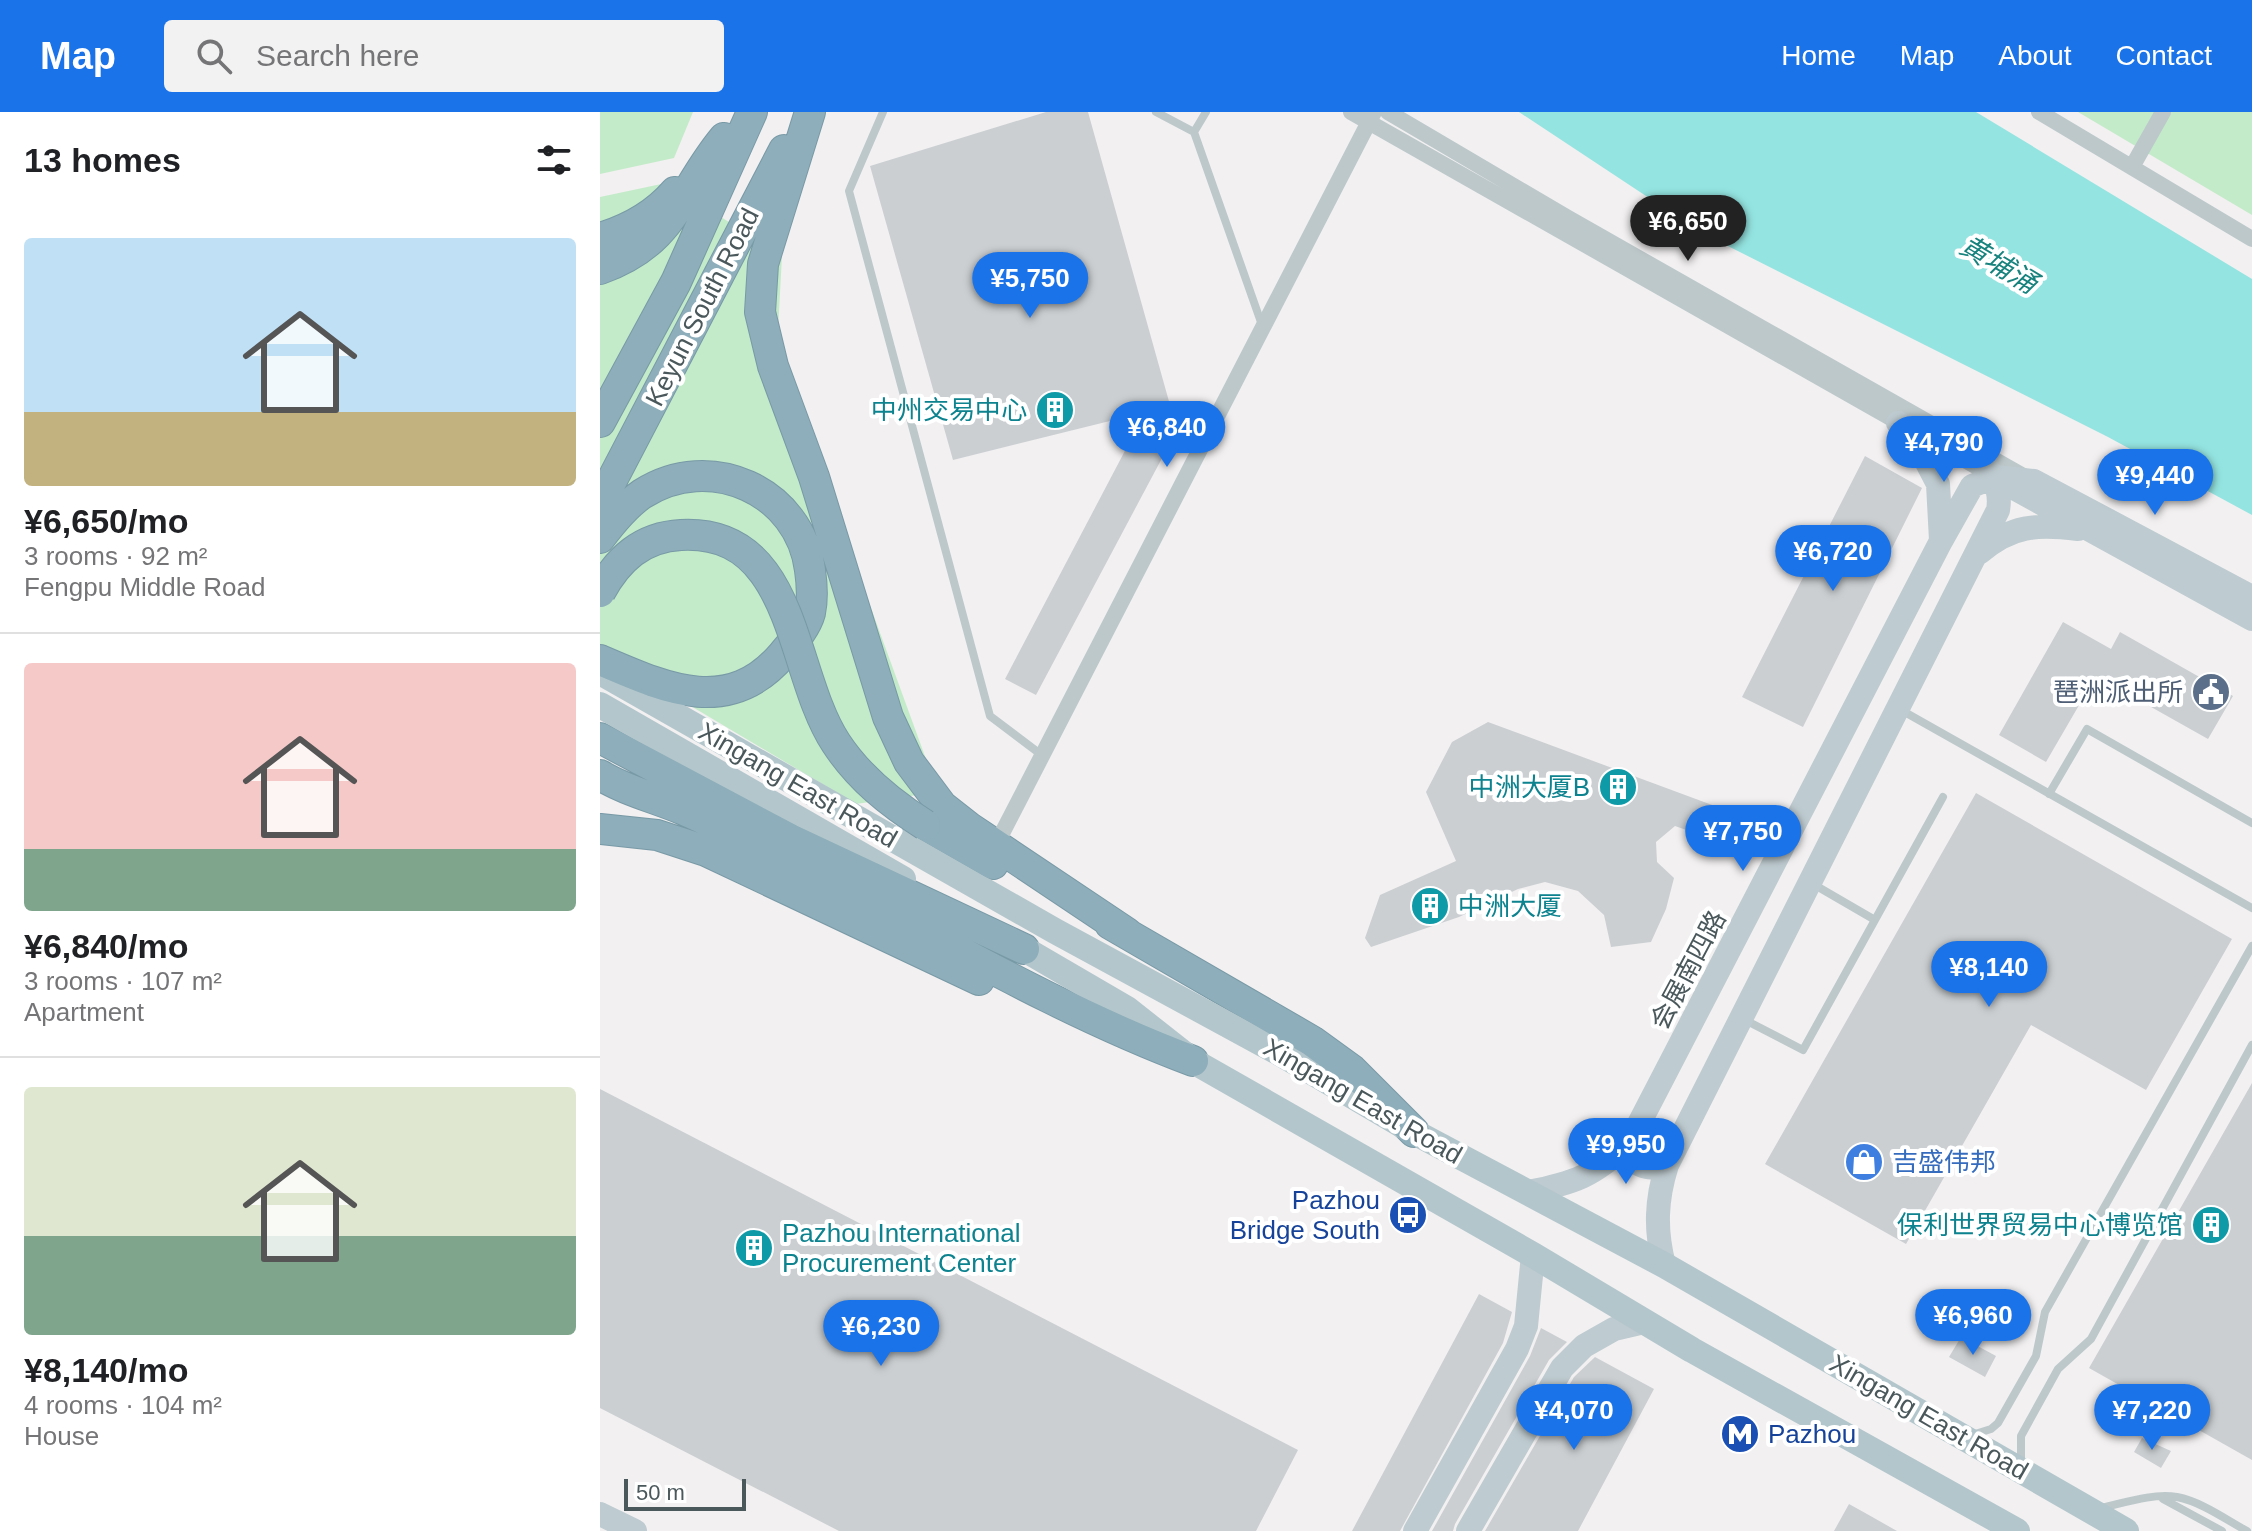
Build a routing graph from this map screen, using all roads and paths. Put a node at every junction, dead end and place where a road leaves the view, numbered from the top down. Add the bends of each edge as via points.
1 (749, 112) edge
2 (808, 112) edge
3 (883, 112) edge
4 (1156, 112) edge
5 (1206, 112) edge
6 (1351, 112) edge
7 (1388, 112) edge
8 (2039, 112) edge
9 (2163, 112) edge
10 (1371, 117) edge
11 (1194, 132) junction
12 (720, 143) junction
13 (2132, 167) junction
14 (600, 238) edge
15 (2252, 239) edge
16 (600, 269) edge
17 (1262, 325) junction
18 (600, 422) edge
19 (1898, 423) junction
20 (1970, 446) junction
21 (1994, 477) junction
22 (2034, 481) junction
23 (600, 503) edge
24 (2091, 531) junction
25 (600, 538) edge
26 (1941, 541) junction
27 (1974, 557) junction
28 (600, 592) edge
29 (2252, 597) edge
30 (2252, 619) edge
31 (600, 660) edge
32 (600, 672) edge
33 (600, 705) edge
34 (1899, 709) junction
35 (600, 738) edge
36 (1044, 756) junction
37 (600, 775) edge
38 (2049, 794) junction
39 (1943, 797) dead end
40 (2252, 823) edge
41 (600, 829) edge
42 (996, 845) junction
43 (1811, 883) junction
44 (2252, 908) edge
45 (1875, 920) junction
46 (1127, 933) junction
47 (2252, 946) edge
48 (1024, 949) junction
49 (1080, 1012) junction
50 (1742, 1019) junction
51 (2252, 1045) edge
52 (1193, 1061) junction
53 (1414, 1132) junction
54 (1629, 1143) junction
55 (1667, 1165) junction
56 (1528, 1192) junction
57 (1533, 1255) junction
58 (1664, 1265) junction
59 (1644, 1322) junction
60 (1964, 1437) junction
61 (2023, 1471) junction
62 (2159, 1497) junction
63 (2091, 1511) junction
64 (600, 1514) edge
65 (635, 1531) edge
66 (1415, 1531) edge
67 (1468, 1531) edge
68 (2017, 1531) edge
69 (2126, 1531) edge
70 (2222, 1531) edge
71 (2247, 1531) edge

1 - 12 highway
1 - 18 highway, Keyun South Road via 676,282
2 - 23 highway, Keyun South Road
2 - 42 highway via 763,264 764,335 897,740 942,806
3 - 36 lane via 849,191 990,716
4 - 11 lane
5 - 11 lane
6 - 10 street
7 - 20 street
8 - 13 street
9 - 13 street
10 - 17 street
10 - 19 street
11 - 17 lane
12 - 14 highway via 653,213
12 - 16 highway via 660,233
13 - 15 street
17 - 36 street
19 - 21 street
19 - 26 street via 1938,484
20 - 21 street
20 - 22 street
21 - 22 street
21 - 24 street
21 - 26 street, 会展南四路 via 1972,486
21 - 27 street via 1998,510
22 - 29 street
24 - 27 street via 2030,526 1992,542
24 - 30 street
25 - 31 highway via 629,505 665,483 711,477 736,482 761,492 797,527 812,588 810,614 796,639 743,687 690,692
26 - 54 street, 会展南四路
27 - 34 street
28 - 46 highway, bridge via 624,557 664,537 695,535 734,545 762,568 776,591 816,702 835,742 861,776 925,825
32 - 53 main road, Xingang East Road
33 - 48 main road, Xingang East Road
34 - 38 lane
34 - 43 street
35 - 48 highway via 790,839
36 - 42 street
37 - 49 highway via 766,849
38 - 40 lane via 2087,729
38 - 44 lane
39 - 45 lane
41 - 49 highway via 657,835 706,851 964,974
42 - 46 highway
43 - 45 lane
43 - 50 street
45 - 50 lane via 1803,1050
46 - 53 highway via 1337,1058
47 - 60 lane via 2045,1312 2036,1356 1998,1423
48 - 52 main road, Xingang East Road via 1127,1009
49 - 52 highway
50 - 55 street
51 - 61 lane via 2091,1339 2058,1369 2021,1436
52 - 57 main road, Xingang East Road
53 - 56 main road, Xingang East Road
54 - 55 street via 1629,1154 1639,1165
54 - 56 street, 会展南四路 via 1593,1173
55 - 58 street via 1657,1206
56 - 58 main road, Xingang East Road
57 - 59 main road, Xingang East Road
57 - 66 street via 1526,1326 1517,1349
58 - 60 main road, Xingang East Road
59 - 67 street via 1614,1329 1584,1346 1562,1368
59 - 68 main road, Xingang East Road
60 - 61 main road, Xingang East Road
61 - 63 main road, Xingang East Road
62 - 63 lane
62 - 70 lane
62 - 71 lane via 2189,1501
63 - 69 main road, Xingang East Road
64 - 65 street

